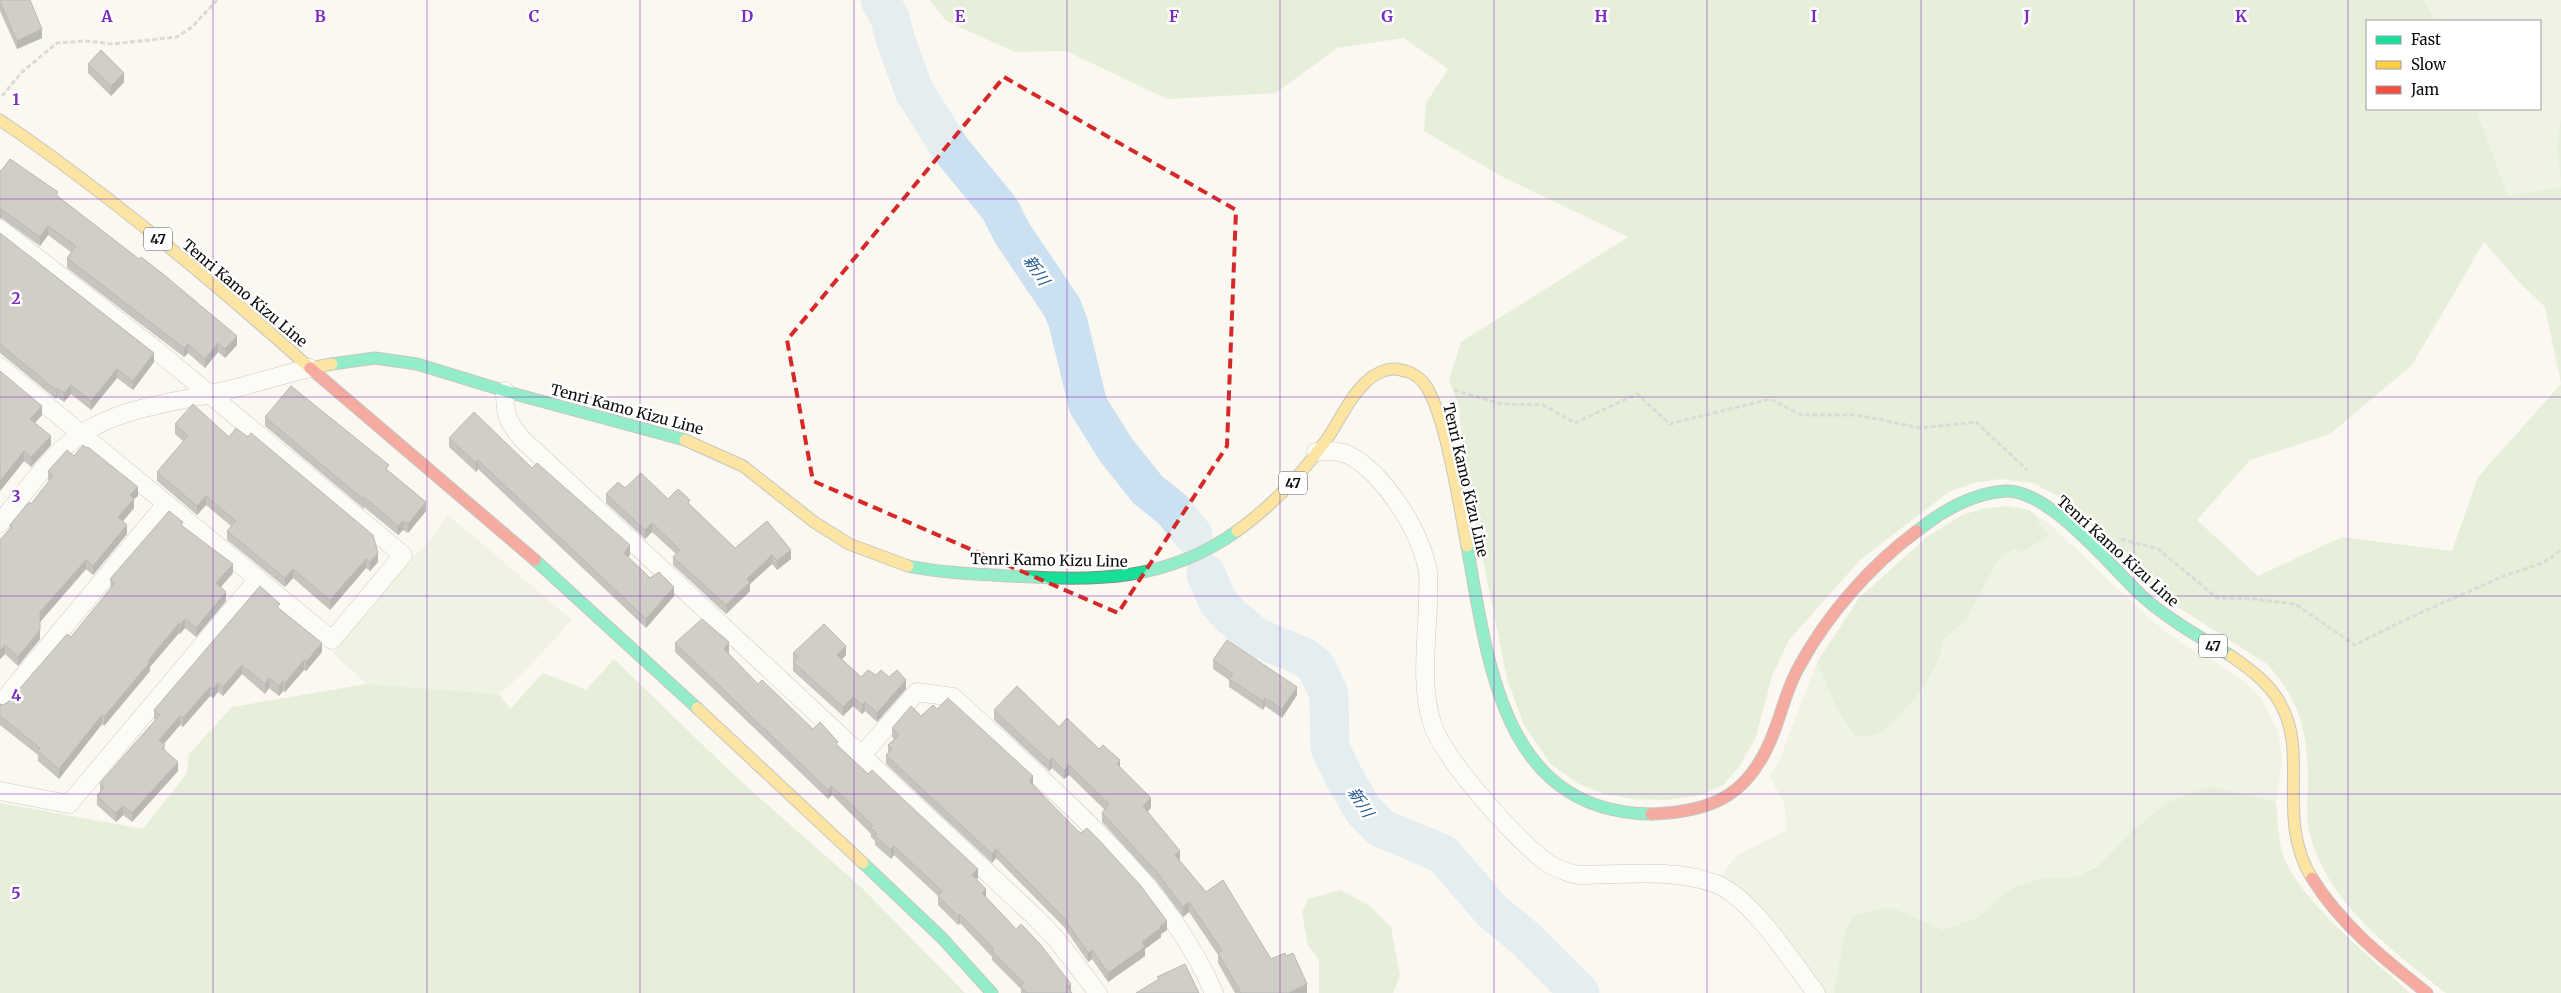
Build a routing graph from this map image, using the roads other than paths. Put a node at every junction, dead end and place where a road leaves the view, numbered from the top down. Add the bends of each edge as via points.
1 (0, 120) edge
2 (0, 229) edge
3 (0, 367) edge
4 (310, 368) junction
5 (505, 391) junction
6 (210, 394) junction
7 (82, 433) junction
8 (1316, 452) junction
9 (166, 504) junction
10 (0, 523) edge
11 (258, 579) junction
12 (0, 704) edge
13 (862, 755) junction
14 (0, 791) edge
15 (992, 993) edge
16 (1098, 993) edge
17 (1214, 993) edge
18 (1816, 993) edge
19 (2427, 993) edge

1 - 4 main road, Tenri Kamo Kizu Line / 47 via 95,189 217,286
2 - 6 street
3 - 7 street
4 - 5 main road, Tenri Kamo Kizu Line / 47 via 379,357 433,368
4 - 6 street
4 - 15 main road via 576,595 890,888
5 - 8 main road, Tenri Kamo Kizu Line / 47 via 707,446 776,488 815,522 864,551 917,569 960,574 1057,579 1122,578 1155,574 1179,566 1217,548 1257,518 1288,489
5 - 13 street via 505,414 522,439
6 - 7 street via 112,418
6 - 11 street via 403,555 332,640
7 - 9 street
7 - 10 street via 50,462
8 - 18 street via 1332,450 1347,453 1360,462 1395,498 1418,541 1428,572 1425,667 1432,722 1462,773 1492,808 1542,859 1565,872 1681,875 1716,884 1745,904
8 - 19 main road, Tenri Kamo Kizu Line / 47 via 1331,435 1359,388 1375,376 1388,370 1401,370 1412,372 1421,380 1433,399 1447,450 1480,618 1496,685 1511,728 1536,765 1564,791 1588,803 1638,814 1708,806 1742,785 1766,754 1793,677 1817,635 1864,579 1931,519 1970,496 1990,492 2025,494 2040,500 2077,531 2147,601 2263,680 2276,696 2285,710 2294,750 2291,795 2294,831 2300,855 2310,875 2358,933
9 - 11 street
9 - 12 street
11 - 14 street via 69,804
13 - 16 street via 1039,922
13 - 17 street via 917,692 953,697 1134,869 1187,939

